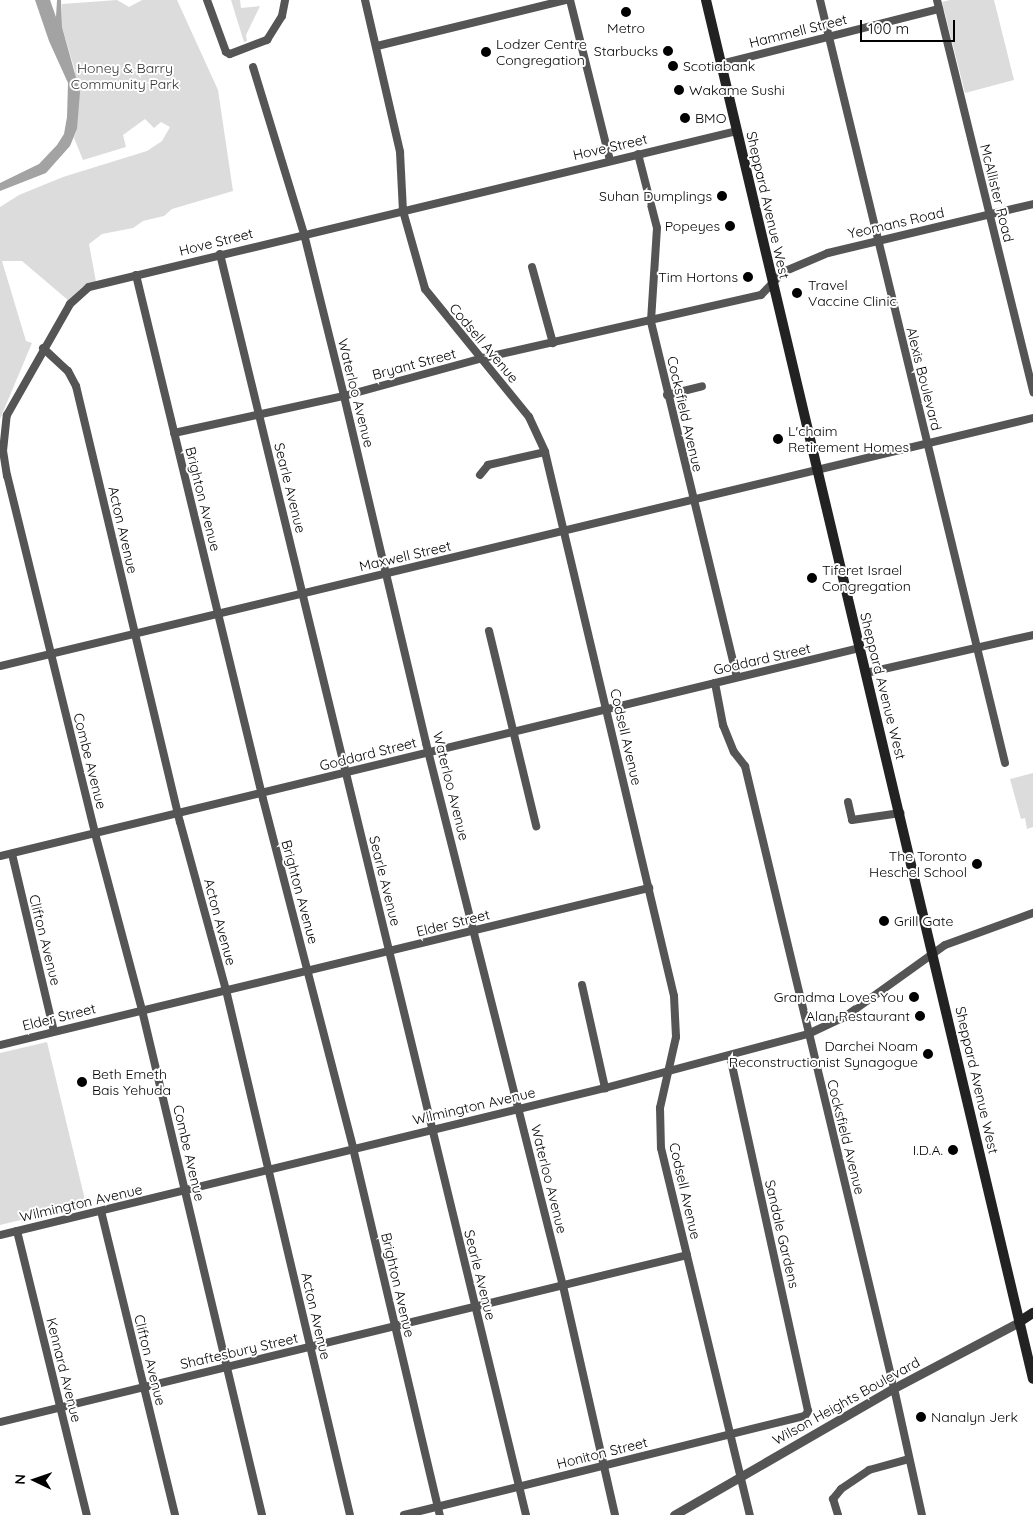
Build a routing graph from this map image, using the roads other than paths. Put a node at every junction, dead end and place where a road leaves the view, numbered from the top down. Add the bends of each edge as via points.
1 (207, 0) edge
2 (285, 0) edge
3 (365, 0) edge
4 (566, 0) edge
5 (570, 0) edge
6 (706, 0) edge
7 (820, 0) edge
8 (937, 0) edge
9 (939, 9) junction
10 (829, 36) junction
11 (377, 46) junction
12 (721, 64) junction
13 (253, 66) dead end
14 (737, 131) junction
15 (638, 154) junction
16 (610, 160) junction
17 (1033, 204) edge
18 (403, 211) junction
19 (989, 214) junction
20 (304, 234) junction
21 (877, 241) junction
22 (220, 254) junction
23 (532, 267) dead end
24 (136, 275) junction
25 (772, 283) junction
26 (651, 322) junction
27 (552, 343) junction
28 (43, 348) junction
29 (483, 358) junction
30 (702, 386) dead end
31 (1033, 392) edge
32 (668, 395) junction
33 (344, 396) junction
34 (3, 413) edge
35 (259, 414) junction
36 (1033, 418) edge
37 (174, 433) junction
38 (928, 444) junction
39 (545, 452) junction
40 (816, 471) junction
41 (480, 475) dead end
42 (4, 477) edge
43 (692, 499) junction
44 (564, 532) junction
45 (388, 573) junction
46 (303, 593) junction
47 (218, 614) junction
48 (489, 631) dead end
49 (134, 634) junction
50 (1033, 635) edge
51 (860, 648) junction
52 (976, 648) junction
53 (51, 653) junction
54 (0, 666) edge
55 (866, 673) junction
56 (737, 677) junction
57 (715, 683) junction
58 (608, 710) junction
59 (514, 731) junction
60 (429, 752) junction
61 (1006, 764) dead end
62 (346, 772) junction
63 (261, 792) junction
64 (848, 802) dead end
65 (178, 812) junction
66 (900, 813) junction
67 (536, 826) dead end
68 (95, 833) junction
69 (12, 854) junction
70 (0, 856) edge
71 (649, 888) junction
72 (1033, 913) edge
73 (474, 930) junction
74 (389, 952) junction
75 (933, 952) junction
76 (308, 970) junction
77 (582, 985) dead end
78 (226, 990) junction
79 (142, 1010) junction
80 (54, 1031) junction
81 (808, 1034) junction
82 (0, 1045) edge
83 (730, 1056) junction
84 (670, 1072) junction
85 (605, 1088) junction
86 (518, 1109) junction
87 (432, 1129) junction
88 (353, 1148) junction
89 (268, 1170) junction
90 (186, 1191) junction
91 (101, 1211) junction
92 (17, 1231) junction
93 (0, 1235) edge
94 (687, 1255) junction
95 (563, 1286) junction
96 (475, 1308) junction
97 (1033, 1313) edge
98 (1019, 1322) junction
99 (395, 1326) junction
100 (311, 1347) junction
101 (226, 1367) junction
102 (1033, 1379) edge
103 (144, 1386) junction
104 (894, 1388) junction
105 (60, 1407) junction
106 (805, 1416) joint
107 (0, 1422) edge
108 (731, 1435) junction
109 (909, 1459) junction
110 (603, 1466) junction
111 (741, 1476) junction
112 (519, 1487) junction
113 (439, 1511) edge
114 (86, 1515) edge
115 (175, 1515) edge
116 (262, 1515) edge
117 (350, 1515) edge
118 (404, 1515) edge
119 (526, 1515) edge
120 (615, 1515) edge
121 (674, 1515) edge
122 (750, 1515) edge
123 (838, 1515) edge
124 (922, 1515) edge

1 - 2 street via 226,52 230,54 266,40 282,16
3 - 11 street, Codsell Avenue
4 - 11 street
5 - 16 street
6 - 12 main road, Sheppard Avenue West
7 - 10 street, Alexis Boulevard
8 - 9 street, McAllister Road
9 - 10 street, Hammell Street
9 - 19 street, McAllister Road
10 - 12 street, Hammell Street
10 - 21 street, Alexis Boulevard
11 - 18 street, Codsell Avenue via 400,152
12 - 14 main road, Sheppard Avenue West
13 - 20 street, Waterloo Avenue
14 - 15 street, Hove Street
14 - 25 main road, Sheppard Avenue West
15 - 16 street, Hove Street
15 - 26 street, Cocksfield Avenue via 657,228
16 - 18 street, Hove Street
17 - 19 street, Yeomans Road
18 - 20 street, Hove Street
18 - 29 street, Codsell Avenue via 425,289
19 - 21 street, Yeomans Road
19 - 31 street, McAllister Road
20 - 22 street, Hove Street
20 - 33 street, Waterloo Avenue
21 - 25 street, Yeomans Road via 799,264 783,272
21 - 38 street, Alexis Boulevard
22 - 24 street, Hove Street
22 - 35 street, Searle Avenue
23 - 27 street
24 - 28 street, Hove Street via 89,287 78,294
24 - 37 street, Brighton Avenue
25 - 26 street, Bryant Street via 761,295
25 - 40 main road, Sheppard Avenue West
26 - 27 street, Bryant Street
26 - 32 street, Cocksfield Avenue
27 - 29 street, Bryant Street
28 - 34 street, Hove Street
28 - 49 street, Acton Avenue via 68,371 76,386
29 - 33 street, Bryant Street
29 - 39 street, Codsell Avenue via 529,417
30 - 32 street
32 - 43 street, Cocksfield Avenue
33 - 35 street, Bryant Street
33 - 45 street, Waterloo Avenue
34 - 42 street, Hove Street
35 - 37 street, Bryant Street
35 - 46 street, Searle Avenue
36 - 38 street, Maxwell Street
37 - 47 street, Brighton Avenue
38 - 40 street, Maxwell Street
38 - 52 street, Alexis Boulevard
39 - 41 street via 488,465
39 - 44 street, Codsell Avenue
40 - 43 street, Maxwell Street
40 - 51 main road, Sheppard Avenue West
42 - 53 street, Hove Street
43 - 44 street, Maxwell Street
43 - 56 street, Cocksfield Avenue
44 - 45 street, Maxwell Street
44 - 58 street, Codsell Avenue
45 - 46 street, Maxwell Street
45 - 60 street, Waterloo Avenue
46 - 47 street, Maxwell Street
46 - 62 street, Searle Avenue
47 - 49 street, Maxwell Street
47 - 63 street, Brighton Avenue
48 - 59 street
49 - 53 street, Maxwell Street
49 - 65 street, Acton Avenue
50 - 52 street
51 - 55 main road, Sheppard Avenue West
51 - 56 street, Goddard Street
52 - 55 street
52 - 61 street, Alexis Boulevard
53 - 54 street, Maxwell Street
53 - 68 street, Combe Avenue
55 - 66 main road, Sheppard Avenue West
56 - 57 street, Goddard Street
57 - 58 street, Goddard Street
57 - 81 street, Cocksfield Avenue via 723,725 734,752 745,766
58 - 59 street, Goddard Street
58 - 71 street, Codsell Avenue
59 - 60 street, Goddard Street
59 - 67 street
60 - 62 street, Goddard Street
60 - 73 street, Waterloo Avenue
62 - 63 street, Goddard Street
62 - 74 street, Searle Avenue
63 - 65 street, Goddard Street
63 - 76 street, Brighton Avenue
64 - 66 street via 852,820
65 - 68 street, Goddard Street
65 - 78 street, Acton Avenue
66 - 75 main road, Sheppard Avenue West
68 - 69 street, Goddard Street
68 - 79 street, Combe Avenue
69 - 70 street, Goddard Street
69 - 80 street, Clifton Avenue
71 - 73 street, Elder Street
71 - 84 street, Codsell Avenue via 674,996 676,1036
72 - 75 street, Wilmington Avenue via 944,945
73 - 74 street, Elder Street
73 - 86 street, Waterloo Avenue
74 - 76 street, Elder Street
74 - 87 street, Searle Avenue
75 - 81 street, Wilmington Avenue via 843,1018
75 - 98 main road, Sheppard Avenue West
76 - 78 street, Elder Street
76 - 88 street, Brighton Avenue
77 - 85 street
78 - 79 street, Elder Street
78 - 89 street, Acton Avenue
79 - 80 street, Elder Street
79 - 90 street, Combe Avenue
80 - 82 street, Elder Street
81 - 83 street, Wilmington Avenue
81 - 104 street, Cocksfield Avenue
83 - 84 street, Wilmington Avenue
83 - 106 street, Sandale Gardens via 808,1410
84 - 85 street, Wilmington Avenue
84 - 94 street, Codsell Avenue via 658,1129
85 - 86 street, Wilmington Avenue
86 - 87 street, Wilmington Avenue
86 - 95 street, Waterloo Avenue
87 - 88 street, Wilmington Avenue
87 - 96 street, Searle Avenue
88 - 89 street, Wilmington Avenue
88 - 99 street, Brighton Avenue
89 - 90 street, Wilmington Avenue
89 - 100 street, Acton Avenue
90 - 91 street, Wilmington Avenue
90 - 101 street, Combe Avenue
91 - 92 street, Wilmington Avenue
91 - 103 street, Clifton Avenue
92 - 93 street, Wilmington Avenue
92 - 105 street, Kennard Avenue
94 - 95 street, Shaftesbury Street
94 - 108 street, Codsell Avenue
95 - 96 street, Shaftesbury Street
95 - 110 street, Waterloo Avenue
96 - 99 street, Shaftesbury Street
96 - 112 street, Searle Avenue
97 - 98 main road, Wilson Heights Boulevard
98 - 102 main road, Sheppard Avenue West
98 - 104 street, Wilson Heights Boulevard
99 - 100 street, Shaftesbury Street
99 - 113 street, Brighton Avenue
100 - 101 street, Shaftesbury Street
100 - 117 street, Acton Avenue
101 - 103 street, Shaftesbury Street
101 - 116 street, Combe Avenue
103 - 105 street, Shaftesbury Street
103 - 115 street, Clifton Avenue
104 - 109 street, Cocksfield Avenue
104 - 111 street, Wilson Heights Boulevard
105 - 107 street, Shaftesbury Street
105 - 114 street, Kennard Avenue
106 - 108 street, Honiton Street
108 - 110 street, Honiton Street
108 - 111 street, Codsell Avenue
109 - 123 street via 869,1470 841,1489 833,1499
109 - 124 street, Cocksfield Avenue
110 - 112 street, Honiton Street
110 - 120 street, Waterloo Avenue
111 - 121 street, Wilson Heights Boulevard
111 - 122 street, Codsell Avenue
112 - 113 street, Honiton Street
112 - 119 street, Searle Avenue
113 - 118 street, Honiton Street

